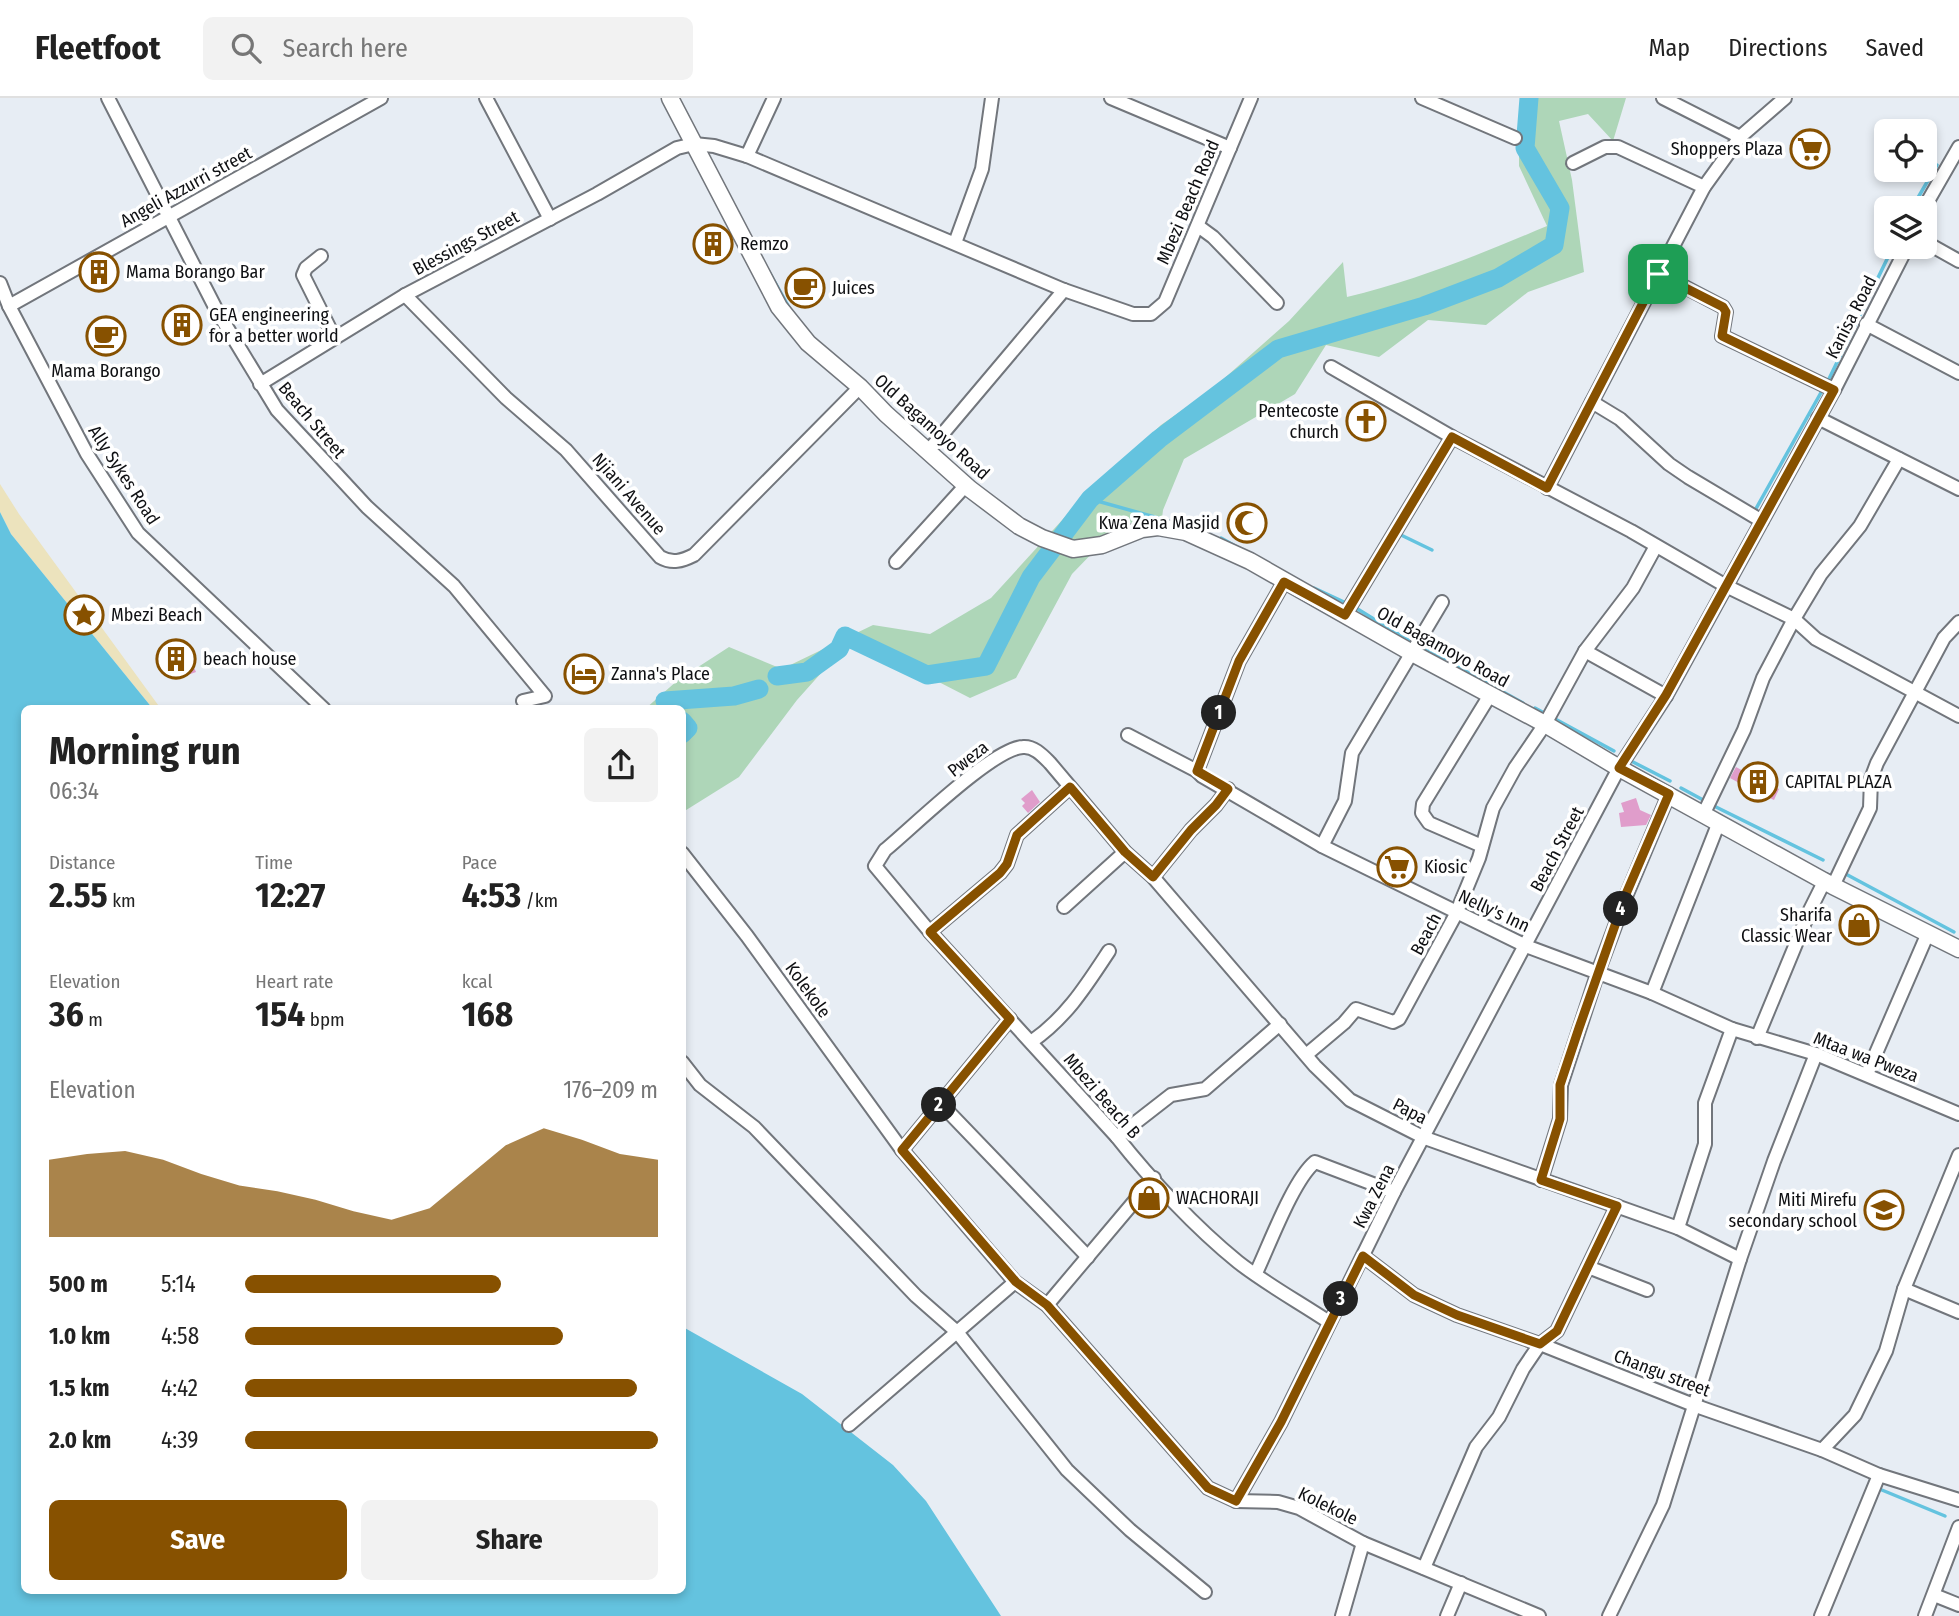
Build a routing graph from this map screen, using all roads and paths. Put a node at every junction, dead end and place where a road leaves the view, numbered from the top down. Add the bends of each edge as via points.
1 (108, 98) edge
2 (381, 98) edge
3 (486, 98) edge
4 (670, 98) edge
5 (774, 98) edge
6 (992, 98) edge
7 (1111, 98) edge
8 (1251, 98) edge
9 (1422, 98) edge
10 (1663, 98) edge
11 (1785, 98) edge
12 (1740, 137) junction
13 (1515, 138) dead end
14 (694, 144) junction
15 (1959, 147) edge
16 (1230, 148) junction
17 (747, 156) junction
18 (1573, 163) dead end
19 (1704, 187) junction
20 (1931, 196) edge
21 (168, 217) junction
22 (550, 219) junction
23 (1198, 226) junction
24 (955, 243) junction
25 (1937, 249) edge
26 (321, 256) dead end
27 (1901, 259) edge
28 (1959, 261) edge
29 (1658, 274) junction
30 (0, 284) edge
31 (1064, 290) junction
32 (405, 295) junction
33 (1278, 303) dead end
34 (9, 306) junction
35 (1866, 324) junction
36 (334, 337) junction
37 (1331, 367) dead end
38 (1959, 373) edge
39 (260, 384) junction
40 (860, 387) junction
41 (1834, 390) junction
42 (1592, 402) junction
43 (1818, 418) junction
44 (1452, 437) junction
45 (929, 450) junction
46 (1899, 459) junction
47 (966, 485) junction
48 (1547, 488) junction
49 (1959, 489) edge
50 (1762, 521) junction
51 (1656, 546) junction
52 (896, 562) dead end
53 (1284, 582) junction
54 (1726, 586) junction
55 (1442, 602) dead end
56 (1345, 615) junction
57 (1794, 619) junction
58 (1959, 622) edge
59 (1585, 651) junction
60 (1412, 653) junction
61 (1914, 692) junction
62 (1490, 695) junction
63 (1666, 695) junction
64 (523, 701) dead end
65 (320, 705) edge
66 (1959, 716) edge
67 (1545, 724) junction
68 (1128, 735) dead end
69 (1619, 768) junction
70 (1197, 771) junction
71 (1070, 787) junction
72 (1228, 789) junction
73 (1669, 794) junction
74 (1704, 813) junction
75 (1719, 822) junction
76 (1322, 846) junction
77 (1482, 846) junction
78 (1125, 852) junction
79 (686, 858) edge
80 (875, 866) joint
81 (1153, 877) junction
82 (1829, 883) junction
83 (1064, 906) dead end
84 (1456, 914) junction
85 (930, 932) junction
86 (1928, 933) junction
87 (1958, 945) edge
88 (1526, 946) junction
89 (1110, 951) dead end
90 (1598, 972) junction
91 (1652, 993) junction
92 (1010, 1019) junction
93 (1280, 1024) junction
94 (1732, 1029) junction
95 (1758, 1038) junction
96 (1031, 1042) junction
97 (1816, 1054) junction
98 (1306, 1055) junction
99 (686, 1067) edge
100 (1867, 1074) junction
101 (940, 1103) junction
102 (1959, 1114) edge
103 (1117, 1137) junction
104 (1425, 1138) junction
105 (902, 1150) junction
106 (1959, 1156) edge
107 (1154, 1178) junction
108 (1541, 1180) junction
109 (1394, 1192) junction
110 (1617, 1206) junction
111 (1678, 1228) junction
112 (1363, 1256) junction
113 (1088, 1257) junction
114 (1740, 1259) junction
115 (1588, 1267) junction
116 (1255, 1273) junction
117 (1016, 1282) junction
118 (1904, 1289) junction
119 (1647, 1290) dead end
120 (1047, 1305) junction
121 (1959, 1312) edge
122 (1329, 1322) junction
123 (957, 1332) junction
124 (1540, 1344) junction
125 (1696, 1406) junction
126 (849, 1425) dead end
127 (1822, 1450) junction
128 (1879, 1475) junction
129 (1959, 1500) edge
130 (1236, 1501) junction
131 (1959, 1527) edge
132 (1363, 1543) junction
133 (1424, 1568) junction
134 (1461, 1583) junction
135 (1205, 1592) dead end
136 (1934, 1595) junction
137 (1959, 1605) edge
138 (1342, 1616) edge
139 (1447, 1616) edge
140 (1539, 1616) edge
141 (1609, 1616) edge
142 (1821, 1616) edge
143 (1925, 1616) edge

1 - 21 street, Beach Street
2 - 21 street, Angeli Azzurri street
3 - 22 street
4 - 14 main road, Old Bagamoyo Road
5 - 17 street
6 - 24 street via 982,169
7 - 16 street
8 - 16 street, Mbezi Beach Road
9 - 13 street
10 - 12 street
11 - 12 street
12 - 19 street
14 - 17 street
14 - 22 street, Blessings Street via 667,153
14 - 40 main road, Old Bagamoyo Road via 779,307 808,343
15 - 20 street
16 - 23 street, Mbezi Beach Road
17 - 24 street
18 - 19 street via 1605,147 1618,147
19 - 29 street
21 - 34 street, Angeli Azzurri street
21 - 39 street, Beach Street
22 - 32 street, Blessings Street
23 - 31 street, Mbezi Beach Road via 1166,302 1152,314 1133,314
23 - 33 street
24 - 31 street
25 - 28 street
26 - 36 street via 303,275
27 - 35 street, Kanisa Road
29 - 41 street via 1723,307 1722,336
29 - 42 street
30 - 34 street, Ally Sykes Road
31 - 45 street
32 - 36 street, Blessings Street
32 - 40 street, Njiani Avenue via 506,398 566,450 667,561 694,555
34 - 65 street, Ally Sykes Road via 87,454 138,533
35 - 38 street
35 - 41 street, Kanisa Road
36 - 39 street, Blessings Street
37 - 44 street
39 - 64 street, Beach Street via 276,410 349,489 470,603 545,695
40 - 45 main road, Old Bagamoyo Road
41 - 43 street, Kanisa Road
42 - 48 street
42 - 50 street via 1620,419 1669,464
43 - 46 street
43 - 50 street, Kanisa Road
44 - 48 street
44 - 56 street
45 - 47 main road, Old Bagamoyo Road
46 - 49 street
46 - 57 street via 1856,533 1821,574
47 - 52 street
47 - 53 main road, Old Bagamoyo Road via 1019,526 1073,549 1087,549 1158,527 1186,532
48 - 51 street
50 - 54 street, Kanisa Road
51 - 54 street
51 - 59 street, Beach via 1633,588
53 - 56 main road, Old Bagamoyo Road
53 - 70 street via 1239,661
54 - 57 street
54 - 63 street, Kanisa Road
55 - 60 street
56 - 60 main road, Old Bagamoyo Road
57 - 61 street via 1816,639
57 - 74 street
58 - 61 street via 1944,638
59 - 63 street
59 - 67 street, Beach
60 - 62 main road, Old Bagamoyo Road
60 - 76 street via 1352,753 1345,801
61 - 66 street
61 - 82 street via 1877,763 1870,808
62 - 67 main road, Old Bagamoyo Road
62 - 77 street via 1423,804 1422,813 1429,823
63 - 69 street, Kanisa Road
67 - 69 main road, Old Bagamoyo Road
67 - 77 street, Beach via 1493,808
68 - 70 street, Nelly's Inn
69 - 73 main road, Old Bagamoyo Road
69 - 88 street, Beach Street
70 - 72 street, Nelly's Inn
71 - 78 street, Pweza
71 - 80 street, Pweza via 1038,751 1013,749 991,761 885,850
71 - 85 street via 1017,835 1000,873
72 - 76 street, Nelly's Inn
72 - 81 street
73 - 74 main road, Old Bagamoyo Road
73 - 90 street
74 - 75 main road, Old Bagamoyo Road
75 - 82 main road, Old Bagamoyo Road
75 - 91 street
76 - 84 street, Nelly's Inn
77 - 84 street, Beach
78 - 81 street, Pweza
78 - 83 street
79 - 105 street, Kolekole
80 - 85 street, Mbezi Beach B
81 - 93 street, Pweza
82 - 86 main road, Old Bagamoyo Road
82 - 95 street via 1810,910
84 - 88 street, Nelly's Inn
84 - 98 street, Beach via 1399,1019 1393,1022 1356,1009
85 - 92 street, Mbezi Beach B
86 - 87 main road, Old Bagamoyo Road
86 - 100 street
88 - 90 street, Nelly's Inn
88 - 104 street, Kwa Zena
89 - 96 street via 1078,999
90 - 91 street, Nelly's Inn
90 - 108 street via 1560,1085 1560,1119
91 - 94 street, Nelly's Inn
92 - 96 street, Mbezi Beach B
92 - 101 street
93 - 98 street, Papa
93 - 103 street via 1205,1089 1171,1095
94 - 95 street, Nelly's Inn
94 - 111 street via 1705,1102 1706,1144
95 - 97 street, Mtaa wa Pweza
96 - 103 street, Mbezi Beach B
97 - 100 street, Mtaa wa Pweza
97 - 114 street
98 - 104 street, Papa via 1350,1100
99 - 123 street via 700,1085 754,1127 915,1296
100 - 102 street, Mtaa wa Pweza
101 - 105 street
101 - 113 street
103 - 107 street, Mbezi Beach B
104 - 108 street, Papa
104 - 109 street, Kwa Zena
105 - 117 street, Kolekole
106 - 118 street
107 - 113 street
107 - 116 street, Mbezi Beach B via 1214,1240
108 - 110 street, Papa
109 - 112 street, Kwa Zena
109 - 116 street via 1315,1162 1291,1199
110 - 111 street, Papa
110 - 115 street
111 - 114 street, Papa
112 - 122 street, Kwa Zena
112 - 124 street, Changu street via 1414,1295
113 - 120 street
114 - 125 street
115 - 119 street
115 - 124 street via 1557,1331
116 - 122 street, Mbezi Beach B
117 - 120 street, Kolekole
117 - 123 street
118 - 121 street
118 - 127 street via 1886,1351 1854,1415
120 - 130 street, Kolekole via 1208,1488
122 - 130 street, Kwa Zena via 1281,1422
123 - 126 street
123 - 135 street via 1067,1470
124 - 125 street, Changu street
124 - 133 street via 1499,1417 1476,1447
125 - 127 street, Changu street
125 - 141 street via 1663,1506
127 - 128 street, Changu street
128 - 129 street, Changu street
128 - 142 street
130 - 132 street, Kolekole via 1278,1502 1299,1508
131 - 136 street
132 - 133 street, Kolekole
132 - 138 street
133 - 134 street, Kolekole
134 - 139 street
134 - 140 street, Kolekole
136 - 137 street
136 - 143 street

